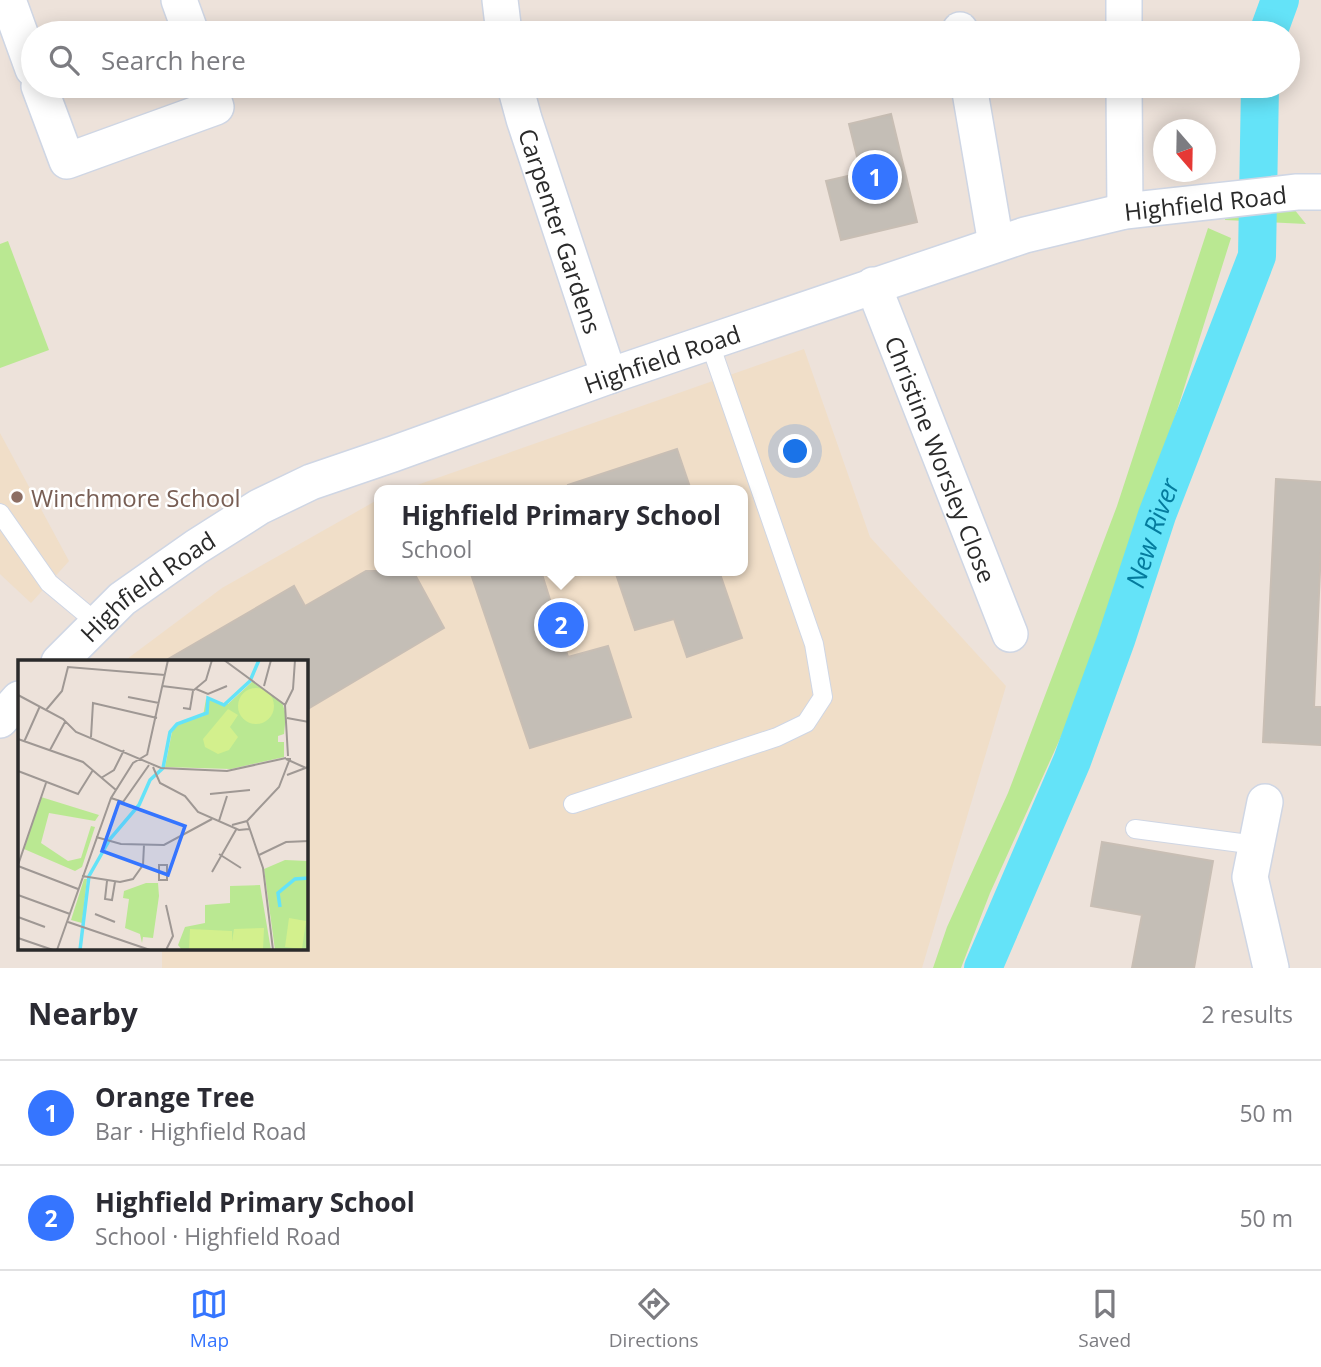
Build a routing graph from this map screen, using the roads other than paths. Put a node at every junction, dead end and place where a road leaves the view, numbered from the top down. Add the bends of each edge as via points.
1 (8, 0) edge
2 (179, 0) edge
3 (500, 0) edge
4 (1124, 0) edge
5 (187, 21) edge
6 (503, 21) edge
7 (1124, 21) edge
8 (21, 36) edge
9 (43, 98) edge
10 (213, 98) edge
11 (518, 98) edge
12 (971, 98) edge
13 (1124, 98) edge
14 (1309, 192) edge
15 (1125, 211) junction
16 (996, 244) junction
17 (873, 285) junction
18 (709, 341) junction
19 (609, 376) junction
20 (0, 513) edge
21 (97, 623) junction
22 (1010, 634) dead end
23 (61, 660) edge
24 (18, 700) edge
25 (0, 720) edge
26 (1265, 802) dead end
27 (573, 804) dead end
28 (1135, 829) dead end
29 (1256, 845) junction
30 (1270, 968) edge

1 - 8 street
2 - 5 street
3 - 6 street
4 - 7 street
9 - 10 street via 67,161 216,107
11 - 19 street, Carpenter Gardens
12 - 16 street
13 - 15 street
14 - 15 street, Highfield Road
15 - 16 street, Highfield Road
16 - 17 street, Highfield Road
17 - 18 street, Highfield Road
17 - 22 street, Christine Worsley Close
18 - 19 street, Highfield Road
18 - 27 lane via 814,643 823,697 806,723 777,737
19 - 21 street, Highfield Road via 311,482 195,547 122,599
20 - 21 lane via 49,583
21 - 23 street, Highfield Road
24 - 25 street
26 - 29 street
28 - 29 lane
29 - 30 street via 1251,877

